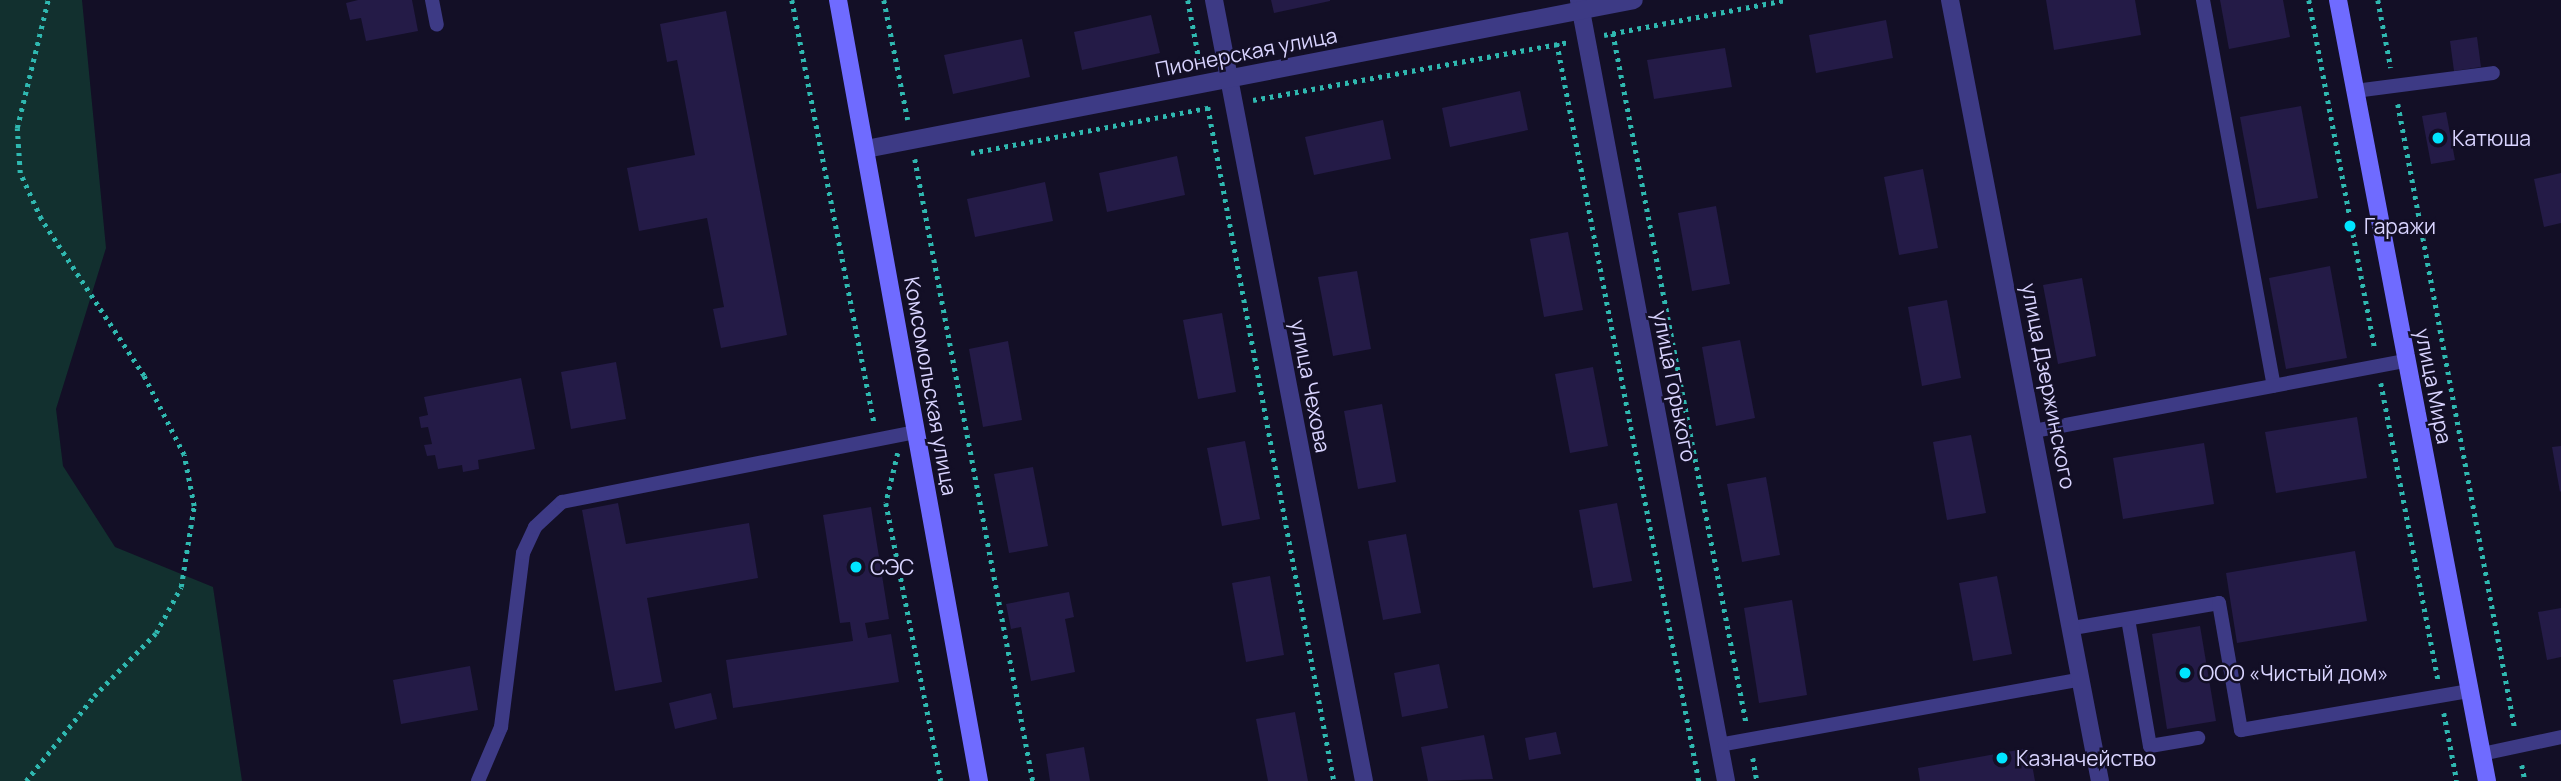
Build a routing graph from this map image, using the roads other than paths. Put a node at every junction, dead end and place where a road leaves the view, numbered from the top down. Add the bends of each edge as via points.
1 (432, 0) edge
2 (838, 0) edge
3 (1214, 0) edge
4 (1634, 0) edge
5 (1950, 0) edge
6 (2203, 0) edge
7 (2338, 0) edge
8 (1580, 5) edge
9 (437, 25) dead end
10 (2493, 73) dead end
11 (1229, 78) junction
12 (2355, 91) junction
13 (866, 149) junction
14 (2406, 361) junction
15 (2273, 386) junction
16 (2034, 431) junction
17 (909, 433) junction
18 (2128, 619) junction
19 (2073, 628) junction
20 (2082, 679) junction
21 (2470, 691) junction
22 (2561, 737) edge
23 (2198, 738) dead end
24 (1719, 745) junction
25 (2482, 754) junction
26 (478, 781) edge
27 (979, 781) edge
28 (1364, 781) edge
29 (1726, 781) edge
30 (2100, 781) edge
31 (2487, 781) edge

1 - 9 lane
2 - 13 street, Комсомольская улица
3 - 11 street, улица Чехова
4 - 8 street, Пионерская улица
5 - 16 street, улица Дзержинского
6 - 15 lane
7 - 12 street, улица Мира
8 - 11 street, Пионерская улица via 1552,16
8 - 24 street, улица Горького
10 - 12 lane
11 - 13 street, Пионерская улица
11 - 28 street, улица Чехова
12 - 14 street, улица Мира
13 - 17 street, Комсомольская улица
14 - 15 lane
14 - 21 street, улица Мира
15 - 16 lane
16 - 19 street, улица Дзержинского
17 - 26 lane via 562,502 535,527 523,553 501,727
17 - 27 street, Комсомольская улица
18 - 19 lane
18 - 21 lane via 2219,603 2241,730
18 - 23 lane via 2150,746
19 - 20 street, улица Дзержинского
20 - 24 lane
20 - 30 street, улица Дзержинского
21 - 25 street, улица Мира
22 - 25 lane
24 - 29 street, улица Горького
25 - 31 street, улица Мира

